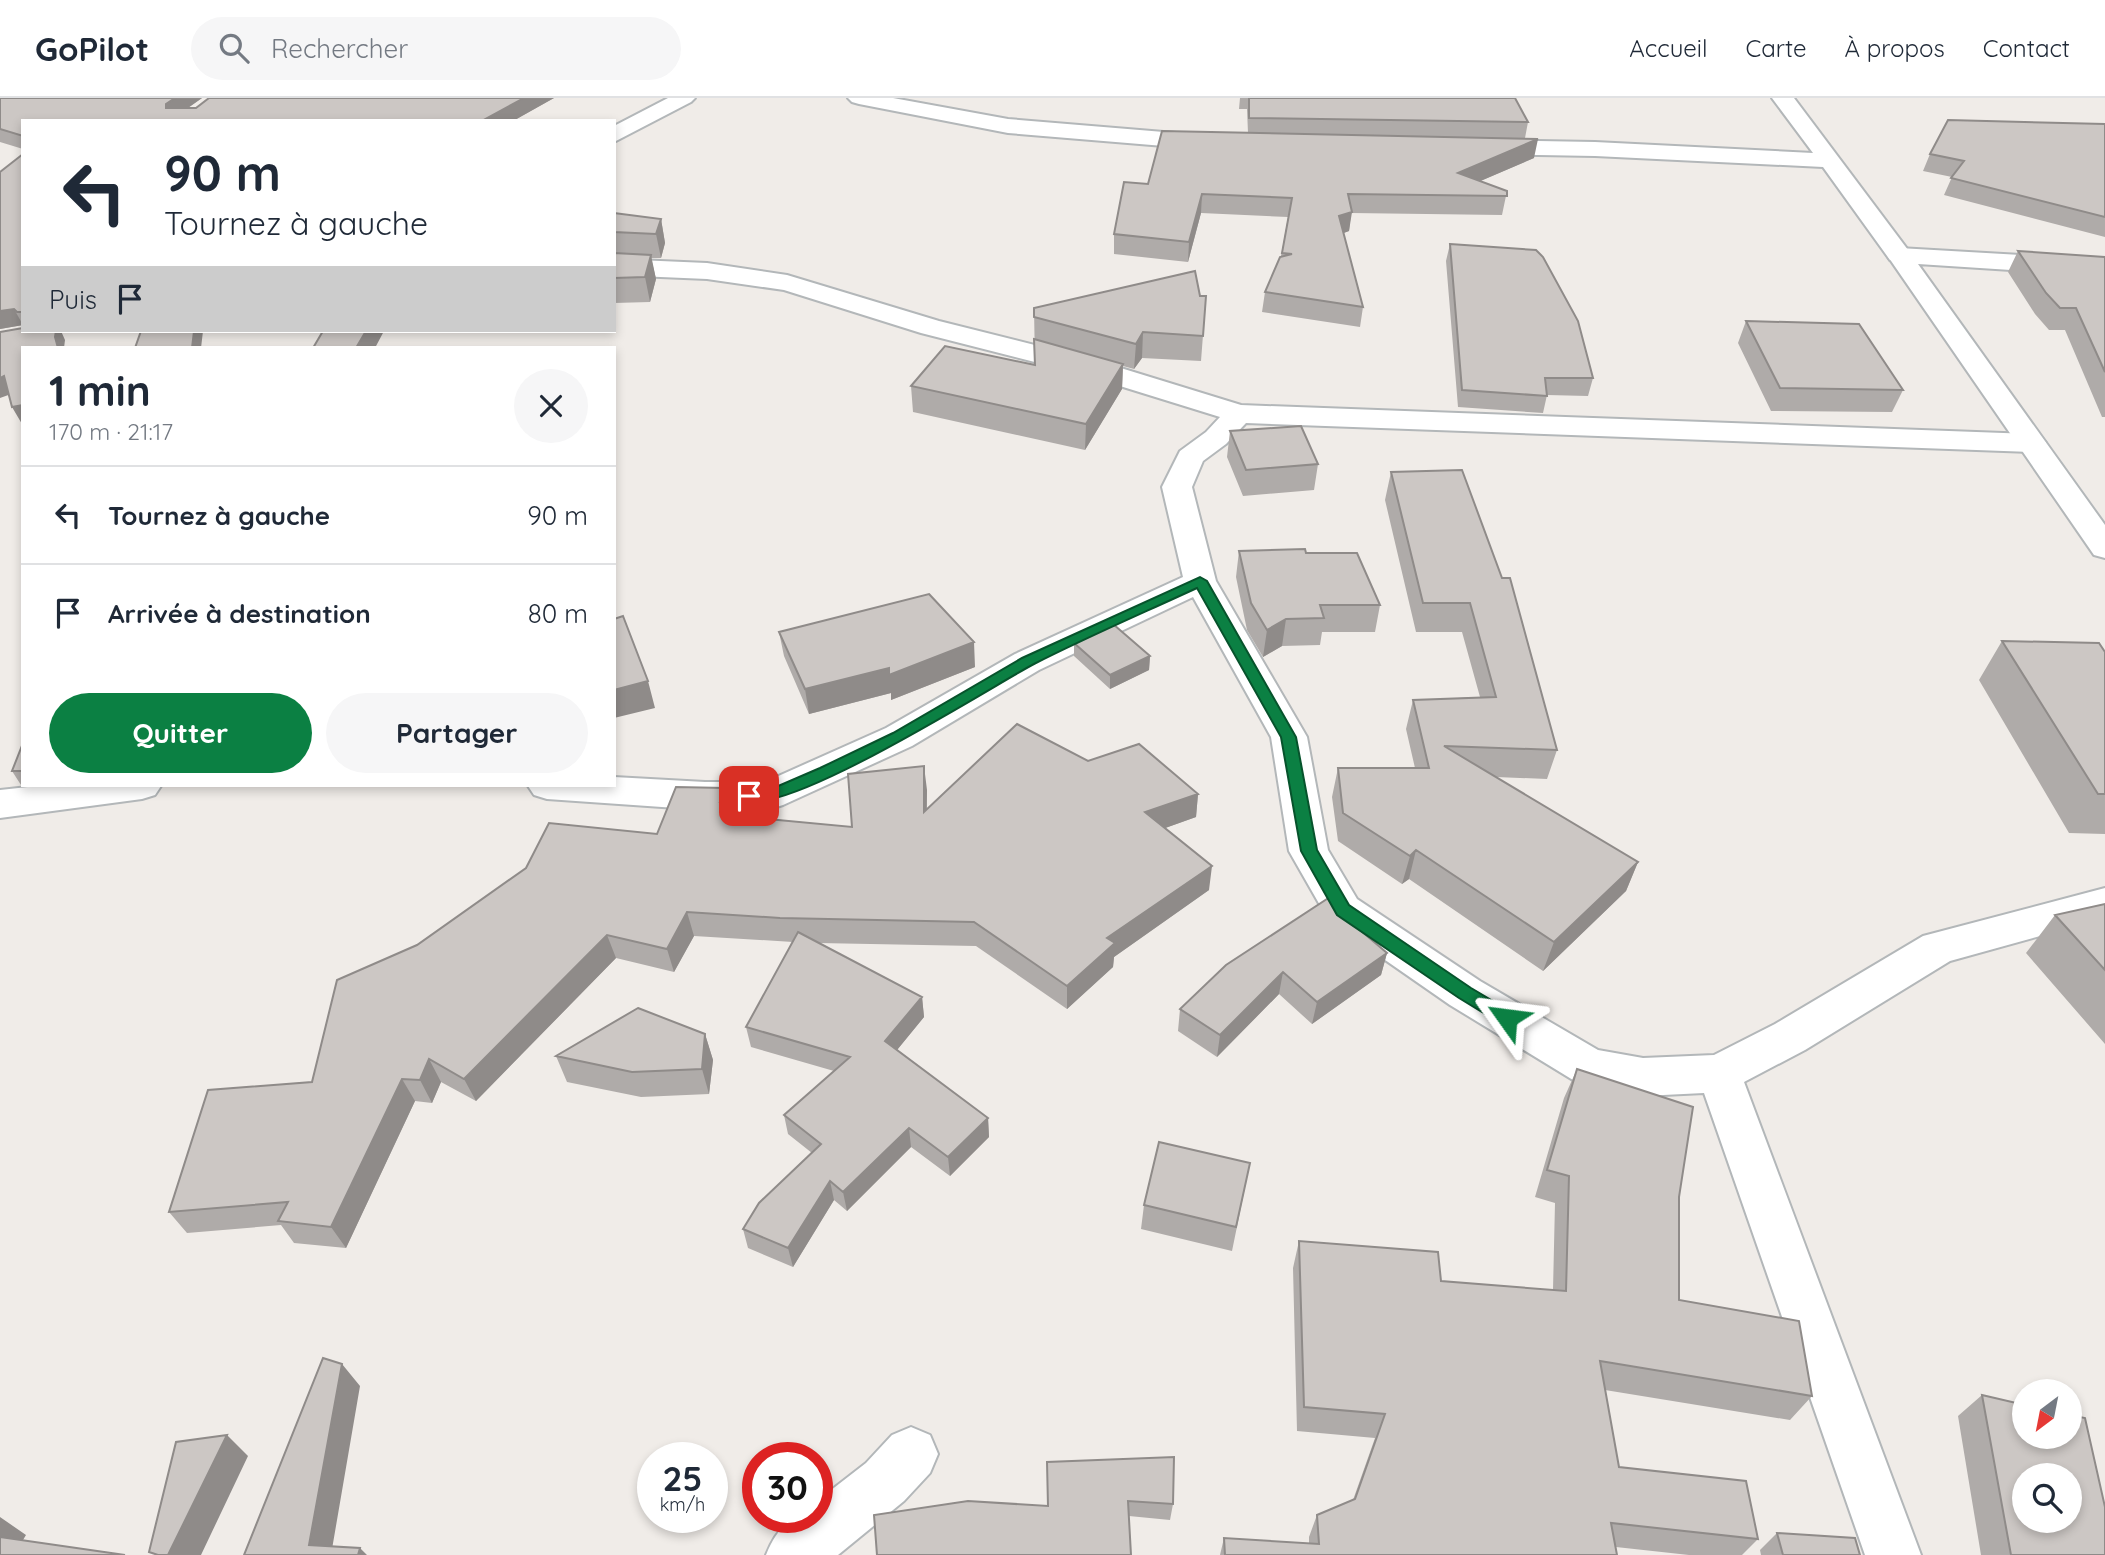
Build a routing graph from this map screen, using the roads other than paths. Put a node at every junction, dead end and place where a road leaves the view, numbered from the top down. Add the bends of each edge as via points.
1 (684, 98) edge
2 (859, 98) edge
3 (1783, 98) edge
4 (616, 134) edge
5 (1238, 144) edge
6 (1463, 147) edge
7 (1829, 161) junction
8 (1899, 255) junction
9 (616, 267) edge
10 (2105, 268) edge
11 (1239, 414) junction
12 (2031, 443) junction
13 (2105, 548) edge
14 (1200, 581) junction
15 (134, 787) edge
16 (563, 787) edge
17 (0, 804) edge
18 (2105, 903) edge
19 (1719, 1074) junction
20 (911, 1454) dead end
21 (794, 1555) edge
22 (1893, 1555) edge

1 - 4 street
2 - 5 street via 1007,126
3 - 7 street
6 - 7 street
7 - 8 street
8 - 10 street
8 - 12 street
9 - 11 street via 707,271 787,284
11 - 12 street
11 - 14 street via 1190,457 1177,487
12 - 13 street
14 - 16 street via 1027,662 899,737 770,795 705,796
14 - 19 street via 1289,737 1309,851 1343,910 1465,993 1589,1067 1643,1077
15 - 17 street
18 - 19 street via 1938,948
19 - 22 street
20 - 21 street via 885,1482

